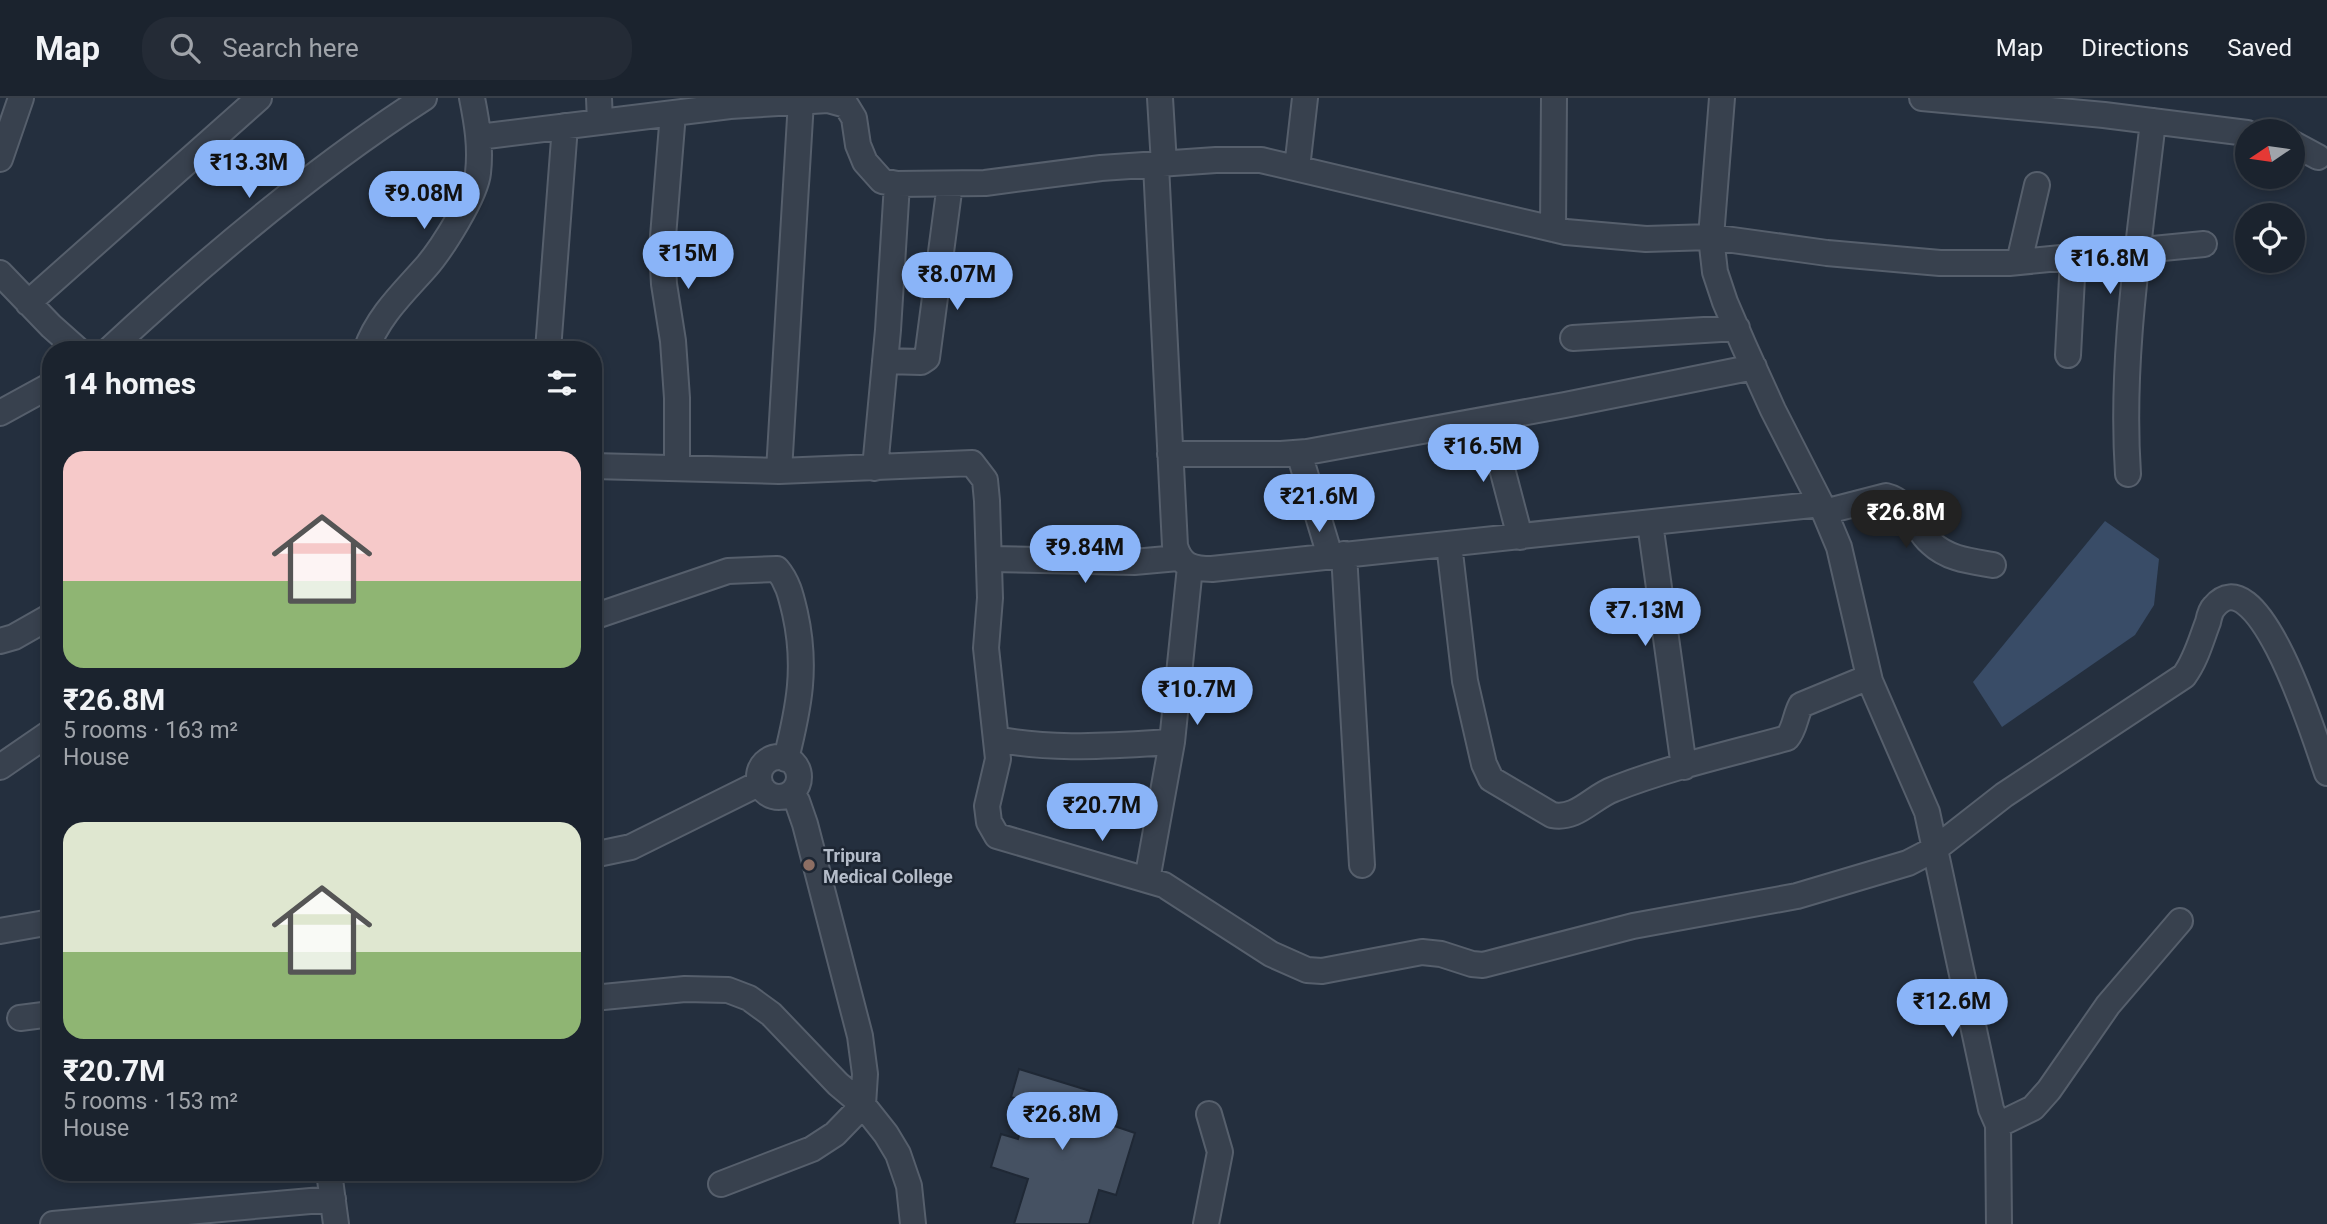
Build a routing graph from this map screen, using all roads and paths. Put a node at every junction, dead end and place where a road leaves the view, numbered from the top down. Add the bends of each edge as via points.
1 (259, 98) edge
2 (424, 98) edge
3 (472, 98) edge
4 (1160, 98) edge
5 (1305, 98) edge
6 (1554, 98) edge
7 (1722, 98) edge
8 (1922, 98) edge
9 (801, 102) junction
10 (718, 103) edge
11 (13, 104) edge
12 (600, 110) edge
13 (673, 113) junction
14 (2153, 121) junction
15 (565, 126) junction
16 (2235, 131) edge
17 (480, 137) junction
18 (2305, 150) edge
19 (2318, 157) dead end
20 (0, 159) edge
21 (1160, 164) junction
22 (1297, 168) junction
23 (897, 184) junction
24 (950, 184) junction
25 (2037, 185) dead end
26 (1553, 229) junction
27 (1711, 237) junction
28 (2204, 244) dead end
29 (2138, 252) junction
30 (2073, 258) junction
31 (2019, 262) junction
32 (0, 273) edge
33 (28, 303) junction
34 (1737, 328) junction
35 (1573, 338) dead end
36 (68, 341) edge
37 (119, 341) edge
38 (370, 341) edge
39 (549, 341) edge
40 (2068, 355) dead end
41 (885, 361) junction
42 (1754, 367) junction
43 (42, 390) edge
44 (0, 413) edge
45 (1489, 419) junction
46 (1299, 453) junction
47 (1170, 454) junction
48 (602, 466) edge
49 (677, 468) junction
50 (876, 468) junction
51 (779, 471) junction
52 (2128, 474) dead end
53 (1822, 508) junction
54 (1650, 523) junction
55 (1520, 537) junction
56 (1449, 544) junction
57 (1337, 555) junction
58 (990, 559) junction
59 (1184, 562) junction
60 (1993, 565) dead end
61 (602, 614) edge
62 (42, 621) edge
63 (0, 641) edge
64 (1869, 677) junction
65 (42, 738) edge
66 (996, 739) junction
67 (1172, 742) junction
68 (786, 759) junction
69 (0, 767) edge
70 (1685, 767) junction
71 (2327, 773) edge
72 (760, 783) junction
73 (790, 795) junction
74 (1935, 849) junction
75 (602, 853) edge
76 (1362, 865) dead end
77 (1147, 880) junction
78 (2180, 921) dead end
79 (42, 924) edge
80 (0, 931) edge
81 (602, 997) edge
82 (42, 1015) edge
83 (20, 1018) dead end
84 (863, 1105) junction
85 (1209, 1114) dead end
86 (1998, 1125) junction
87 (331, 1181) edge
88 (722, 1184) dead end
89 (333, 1199) junction
90 (53, 1224) edge
91 (336, 1224) edge
92 (913, 1224) edge
93 (1206, 1224) edge
94 (1999, 1224) edge

1 - 33 street
2 - 37 street via 286,199
3 - 17 street
4 - 21 street
5 - 22 street
6 - 26 street
7 - 27 street
8 - 14 street
9 - 10 street
9 - 23 street via 828,100 846,105 865,162 882,181
9 - 51 street
10 - 13 street
11 - 20 street
12 - 13 street
12 - 15 street
13 - 49 street via 662,249 677,398
14 - 16 street
14 - 29 street
15 - 17 street
15 - 39 street
17 - 38 street via 478,176 456,225 429,264 391,305
18 - 19 street
21 - 22 street via 1253,159
21 - 24 street
21 - 47 street
22 - 26 street
23 - 24 street
23 - 41 street
24 - 41 street via 927,358 921,362
25 - 31 street
26 - 27 street via 1646,239
27 - 31 street via 1940,263
27 - 34 street via 1715,272
28 - 29 street
29 - 30 street
29 - 52 street via 2128,335
30 - 31 street
30 - 40 street
32 - 33 street
33 - 36 street
34 - 35 street
34 - 42 street
41 - 50 street
42 - 45 street
42 - 53 street
43 - 44 street
45 - 46 street
45 - 55 street
46 - 47 street
46 - 57 street
47 - 59 street via 1175,546
48 - 49 street
49 - 51 street
50 - 51 street
50 - 58 street via 972,463 985,480
53 - 54 street
53 - 60 street via 1895,498 1940,550 1961,560
53 - 64 street via 1839,547
54 - 55 street
54 - 70 street
55 - 56 street
56 - 57 street
56 - 70 street via 1465,681 1483,764 1491,779 1563,817 1616,788
57 - 59 street via 1212,569
57 - 76 street
58 - 59 street
58 - 66 street via 986,648
59 - 67 street
61 - 68 street via 728,571 777,569 786,580 801,643 798,710
62 - 63 street
64 - 70 street via 1801,705 1787,738
64 - 74 street via 1927,812
65 - 69 street
66 - 67 street via 1061,748
66 - 77 street via 996,772 987,806 997,836
67 - 77 street
68 - 72 street via 774,757 763,764
68 - 73 street via 799,773 798,785
71 - 74 street via 2295,684 2267,627 2247,603 2226,598 2214,607 2184,676 2004,795
72 - 73 street via 772,797
72 - 75 street via 631,847
73 - 84 street via 805,824 860,1036
74 - 77 street via 1908,863 1797,897 1633,926 1483,965 1422,952 1307,971 1271,954 1164,885
74 - 86 street
78 - 86 street via 2108,1005 2033,1108
79 - 80 street
81 - 84 street via 685,989 728,990 749,998
82 - 83 street
84 - 88 street via 835,1134 812,1149
84 - 92 street via 898,1154 909,1186
85 - 93 street via 1220,1152
86 - 94 street
87 - 89 street
89 - 90 street
89 - 91 street

